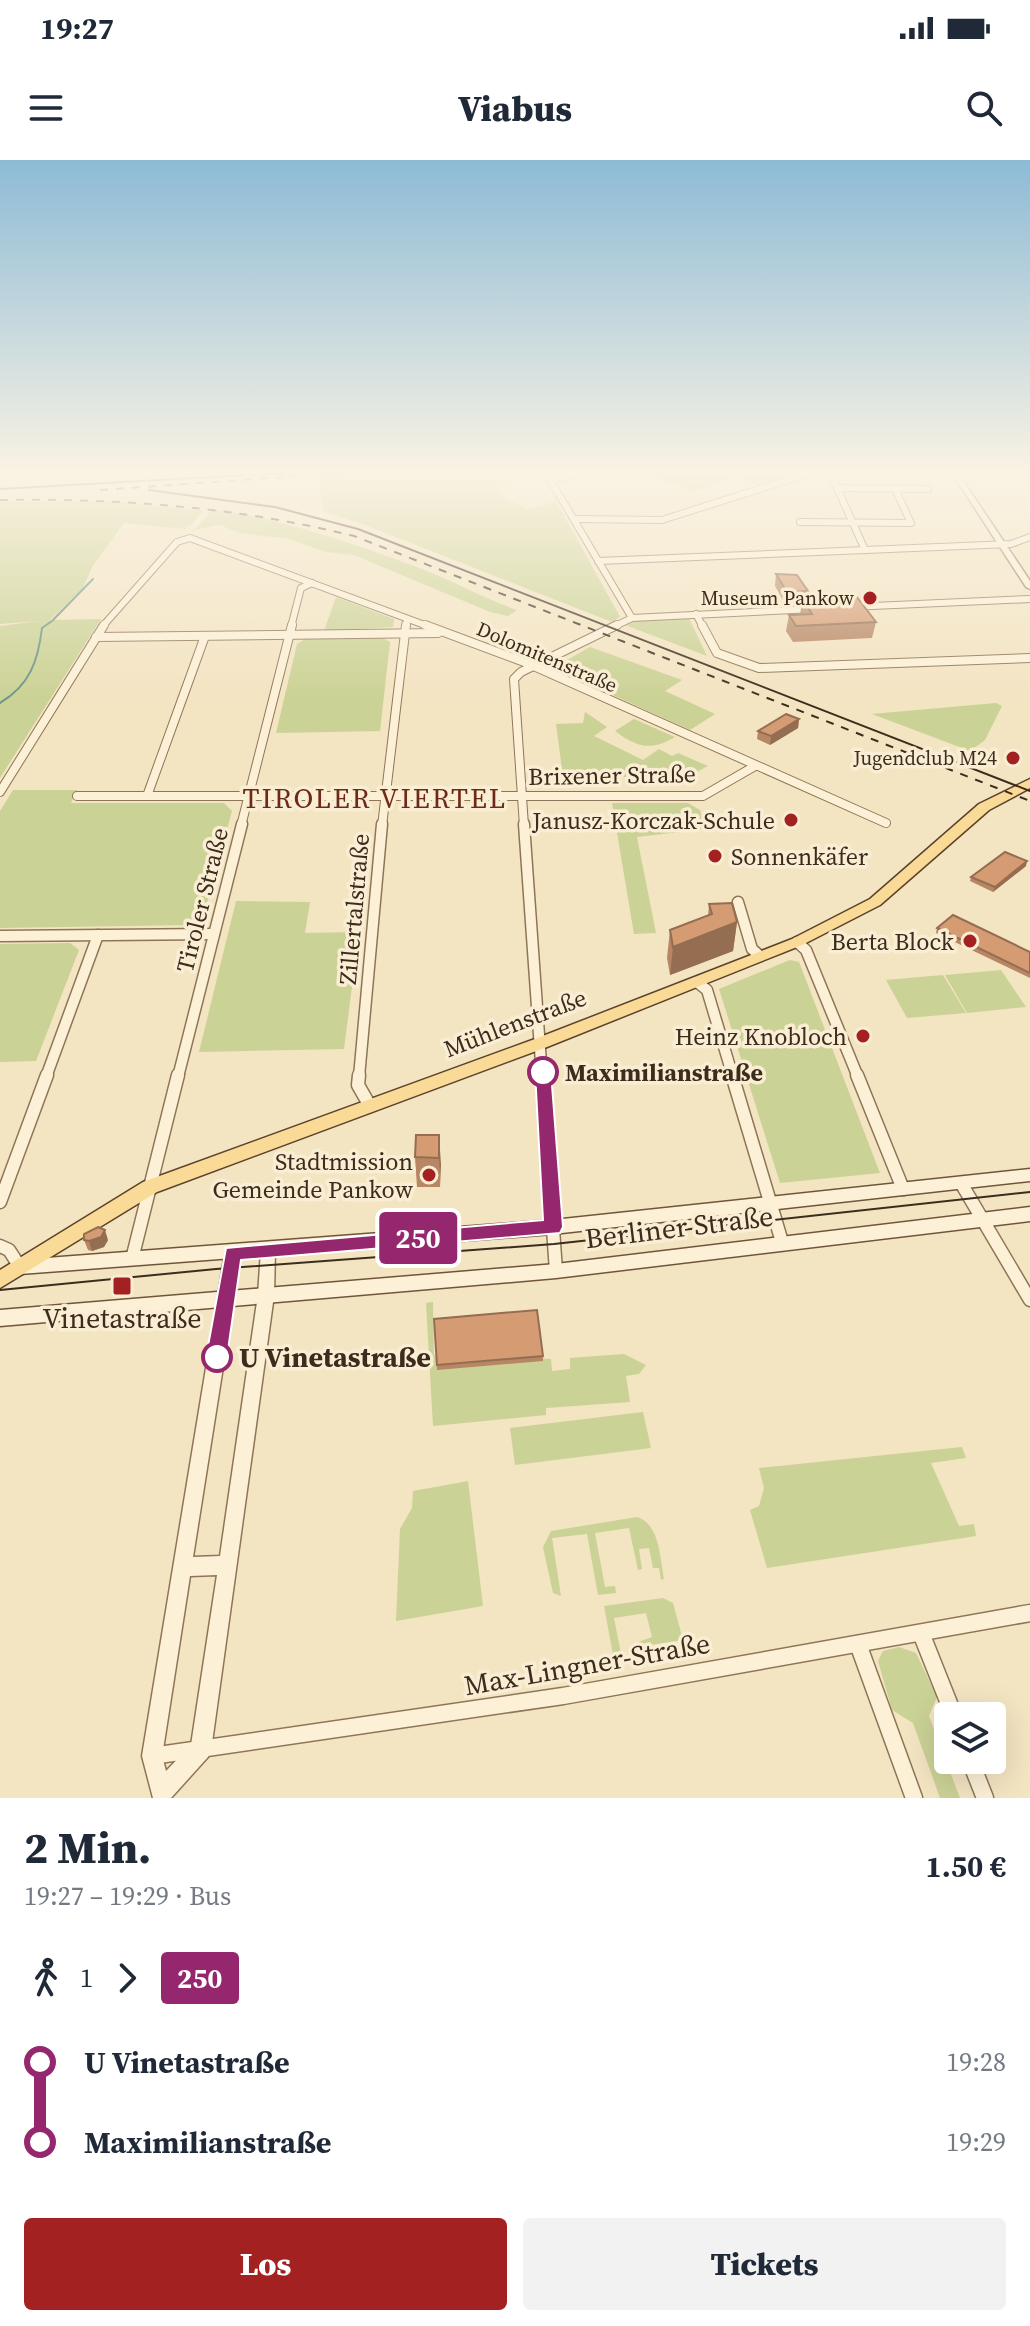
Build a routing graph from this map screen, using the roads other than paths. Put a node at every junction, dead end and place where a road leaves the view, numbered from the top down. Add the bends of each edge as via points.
1 (173, 546) edge
2 (213, 546) edge
3 (590, 546) edge
4 (863, 546) edge
5 (946, 546) edge
6 (1004, 546) edge
7 (865, 550) junction
8 (598, 561) junction
9 (312, 583) junction
10 (1030, 587) edge
11 (1030, 599) edge
12 (845, 607) edge
13 (821, 608) edge
14 (696, 614) junction
15 (632, 618) junction
16 (407, 619) junction
17 (445, 633) junction
18 (403, 634) junction
19 (289, 635) junction
20 (205, 636) junction
21 (96, 637) junction
22 (1030, 658) edge
23 (533, 666) junction
24 (755, 766) junction
25 (1030, 783) edge
26 (0, 792) edge
27 (77, 796) dead end
28 (147, 796) junction
29 (248, 796) junction
30 (385, 796) junction
31 (522, 796) junction
32 (886, 823) dead end
33 (738, 902) dead end
34 (214, 934) junction
35 (98, 935) junction
36 (0, 936) edge
37 (797, 942) junction
38 (760, 956) junction
39 (697, 982) junction
40 (541, 1043) junction
41 (370, 1106) junction
42 (1030, 1175) edge
43 (961, 1183) junction
44 (150, 1187) junction
45 (903, 1189) junction
46 (0, 1202) edge
47 (770, 1202) junction
48 (1030, 1214) edge
49 (983, 1219) junction
50 (553, 1227) junction
51 (782, 1242) junction
52 (0, 1246) edge
53 (268, 1251) junction
54 (233, 1253) junction
55 (132, 1259) junction
56 (10, 1268) edge
57 (556, 1271) junction
58 (0, 1280) edge
59 (266, 1295) junction
60 (226, 1299) junction
61 (1030, 1300) edge
62 (0, 1318) edge
63 (228, 1565) junction
64 (182, 1567) junction
65 (1030, 1613) edge
66 (921, 1633) junction
67 (858, 1644) junction
68 (948, 1702) edge
69 (201, 1750) junction
70 (152, 1756) junction
71 (976, 1774) edge
72 (162, 1794) edge
73 (914, 1798) edge
74 (985, 1798) edge

1 - 21 street, Dolomitenstraße
2 - 9 street, Dolomitenstraße
3 - 8 street
4 - 7 street
5 - 7 street
6 - 10 street
7 - 8 street
8 - 15 street
9 - 16 street, Dolomitenstraße
9 - 19 street, Tiroler Straße via 301,588
11 - 12 street
13 - 14 street
14 - 15 street
14 - 22 street via 717,653 761,669
15 - 23 street
16 - 17 street, Dolomitenstraße
16 - 18 street, Zillertalstraße
17 - 18 street
17 - 23 street, Dolomitenstraße
18 - 19 street
18 - 30 street, Zillertalstraße
19 - 20 street
19 - 29 street, Tiroler Straße
20 - 21 street
20 - 28 street
21 - 26 street
23 - 24 street, Dolomitenstraße
23 - 31 street via 514,679
24 - 31 street, Brixener Straße via 703,796
24 - 32 street, Dolomitenstraße
25 - 37 main road, Mühlenstraße via 984,807 875,902
27 - 28 street, Brixener Straße
28 - 29 street, Brixener Straße
29 - 30 street, Brixener Straße
29 - 34 street, Tiroler Straße
30 - 31 street, Brixener Straße
30 - 41 street, Zillertalstraße via 358,1085
31 - 40 street
33 - 38 street via 752,949
34 - 35 street
34 - 44 street, Tiroler Straße
35 - 36 street
35 - 46 street
37 - 38 main road, Mühlenstraße
37 - 45 street via 806,950
38 - 39 main road, Mühlenstraße
39 - 40 main road, Mühlenstraße
39 - 47 street via 707,990
40 - 41 main road, Mühlenstraße
40 - 50 street
41 - 44 main road, Mühlenstraße
42 - 43 main road, Berliner Straße
43 - 45 main road, Berliner Straße
43 - 49 street
44 - 55 street
44 - 56 main road, Mühlenstraße
45 - 47 main road, Berliner Straße
47 - 50 main road, Berliner Straße
47 - 51 street
48 - 49 main road, Berliner Straße
49 - 51 main road, Berliner Straße
49 - 61 street
50 - 53 main road, Berliner Straße
50 - 57 street
51 - 57 main road, Berliner Straße
52 - 56 street via 9,1250
53 - 54 main road, Berliner Straße
53 - 59 street
54 - 55 main road, Berliner Straße
54 - 60 street
55 - 56 main road, Berliner Straße
56 - 58 main road, Mühlenstraße
57 - 59 main road, Berliner Straße
59 - 60 main road, Berliner Straße
59 - 63 street
60 - 62 main road, Berliner Straße
60 - 64 street
63 - 64 street
63 - 69 street
64 - 70 street
65 - 66 street, Max-Lingner-Straße
66 - 67 street, Max-Lingner-Straße
66 - 68 street
67 - 69 street, Max-Lingner-Straße via 563,1696
67 - 73 street
69 - 70 street, Max-Lingner-Straße
69 - 72 street
70 - 72 street
71 - 74 street

